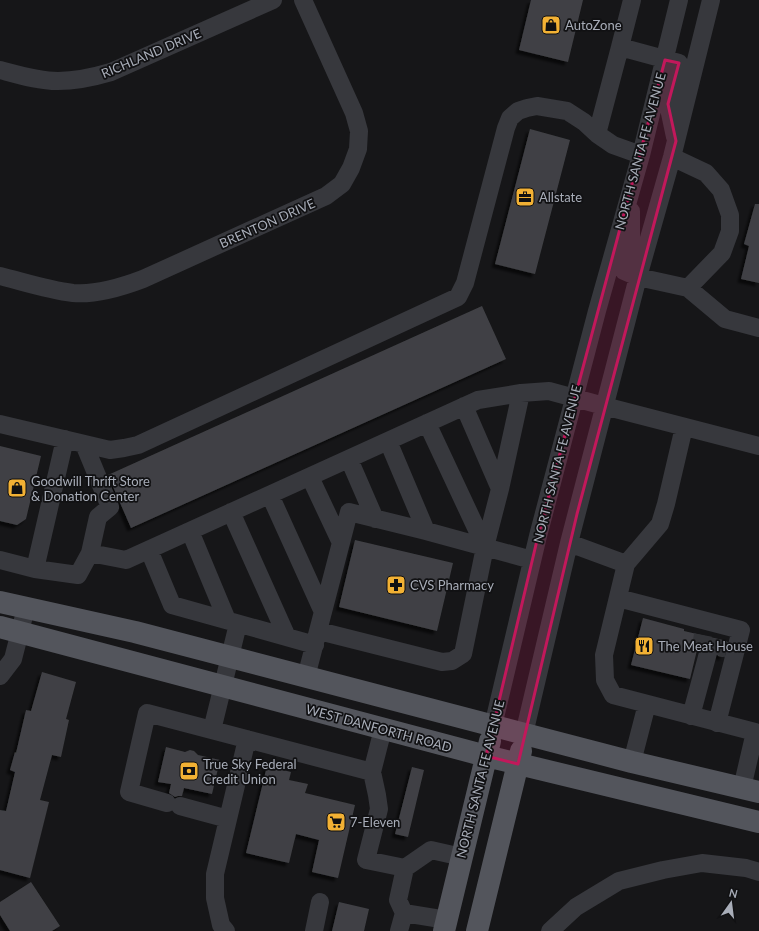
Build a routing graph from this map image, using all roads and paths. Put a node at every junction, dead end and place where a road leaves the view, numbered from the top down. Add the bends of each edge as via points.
1 (273, 0) edge
2 (303, 0) edge
3 (632, 0) edge
4 (680, 0) edge
5 (711, 0) edge
6 (620, 47) junction
7 (665, 60) junction
8 (0, 70) edge
9 (598, 134) junction
10 (674, 149) junction
11 (641, 155) junction
12 (632, 188) junction
13 (0, 276) edge
14 (638, 277) junction
15 (688, 288) junction
16 (759, 328) edge
17 (521, 393) junction
18 (574, 398) junction
19 (464, 406) junction
20 (604, 406) junction
21 (427, 423) junction
22 (0, 424) edge
23 (684, 427) junction
24 (65, 439) junction
25 (388, 441) junction
26 (84, 444) junction
27 (759, 446) edge
28 (349, 459) junction
29 (310, 477) junction
30 (500, 489) junction
31 (270, 495) junction
32 (231, 512) junction
33 (375, 518) junction
34 (190, 531) junction
35 (426, 531) junction
36 (341, 543) junction
37 (569, 543) junction
38 (485, 547) junction
39 (149, 550) junction
40 (90, 553) junction
41 (0, 560) edge
42 (532, 560) junction
43 (626, 564) junction
44 (35, 570) junction
45 (618, 598) junction
46 (2, 603) edge
47 (26, 608) junction
48 (323, 612) junction
49 (232, 622) junction
50 (7, 628) edge
51 (287, 637) junction
52 (317, 638) junction
53 (718, 638) junction
54 (230, 656) junction
55 (0, 676) edge
56 (306, 677) junction
57 (222, 686) junction
58 (648, 704) junction
59 (700, 718) junction
60 (493, 726) junction
61 (383, 729) junction
62 (212, 730) junction
63 (524, 734) junction
64 (247, 739) junction
65 (486, 756) junction
66 (632, 762) junction
67 (518, 764) junction
68 (372, 772) junction
69 (751, 790) edge
70 (228, 819) junction
71 (759, 822) edge
72 (462, 857) junction
73 (405, 868) junction
74 (759, 872) edge
75 (320, 902) dead end
76 (404, 913) junction
77 (450, 927) edge
78 (226, 931) edge
79 (314, 931) edge
80 (399, 931) edge
81 (477, 931) edge
82 (550, 931) edge

1 - 8 street, RICHLAND DRIVE via 111,72 86,79 58,81 29,78
2 - 13 street, BRENTON DRIVE via 354,113 359,131 358,149 342,184 326,196 143,280 122,287 74,293
3 - 6 street
4 - 7 street, NORTH SANTA FE AVENUE
5 - 10 street
6 - 7 street
6 - 9 street
7 - 10 street via 679,63 668,104
7 - 11 street, NORTH SANTA FE AVENUE
9 - 11 street via 613,145
9 - 26 street via 567,112 537,106 518,111 510,118 465,283 458,298 138,445 110,450
10 - 14 street
10 - 15 street via 706,173 721,190 730,215 730,231 722,253
11 - 12 street, NORTH SANTA FE AVENUE
12 - 14 street via 631,246 624,271
12 - 18 street, NORTH SANTA FE AVENUE
14 - 15 street
14 - 20 street
15 - 16 street via 725,319
17 - 18 street via 549,391
17 - 19 street via 478,400
17 - 30 street
18 - 20 street
18 - 42 street, NORTH SANTA FE AVENUE
19 - 21 street
19 - 30 street
20 - 23 street
20 - 37 street
21 - 25 street
21 - 38 street
22 - 24 street
23 - 27 street
23 - 43 street via 660,524
24 - 26 street
24 - 44 street
25 - 28 street
25 - 35 street
26 - 40 street via 110,507 98,517
28 - 29 street
28 - 33 street
29 - 31 street
29 - 36 street
30 - 38 street
31 - 32 street
31 - 48 street
32 - 34 street
32 - 51 street
33 - 35 street
33 - 36 street via 349,512
34 - 39 street
34 - 49 street
35 - 38 street
36 - 48 street
37 - 43 street
37 - 63 street
38 - 42 street
38 - 52 street via 463,654 452,662
39 - 40 street via 126,560
39 - 49 street via 172,605
40 - 44 street via 78,575
41 - 44 street
42 - 60 street, NORTH SANTA FE AVENUE
43 - 45 street
45 - 53 street
45 - 58 street via 604,655 605,680 613,695
46 - 47 main road
46 - 50 street
47 - 50 street
47 - 54 main road
48 - 52 street
49 - 51 street
49 - 54 street
50 - 55 street via 12,659
50 - 57 main road, WEST DANFORTH ROAD
51 - 52 street
52 - 56 street
53 - 59 street
53 - 59 street
53 - 59 street
54 - 56 main road
54 - 57 street
56 - 60 main road
57 - 61 main road, WEST DANFORTH ROAD
57 - 62 street
58 - 59 street
58 - 66 street
59 - 69 street via 755,732
60 - 63 main road
60 - 65 main road, NORTH SANTA FE AVENUE
61 - 65 main road, WEST DANFORTH ROAD
61 - 68 street
62 - 64 street
62 - 70 street via 147,713 129,792
63 - 66 main road
63 - 67 main road
64 - 68 street
64 - 70 street
65 - 67 main road, WEST DANFORTH ROAD
65 - 72 main road, NORTH SANTA FE AVENUE
66 - 69 main road
67 - 71 main road, WEST DANFORTH ROAD
67 - 81 main road
68 - 73 street via 379,809 366,860
70 - 78 street via 215,874 215,898 221,925
72 - 73 street via 431,850
72 - 77 main road, NORTH SANTA FE AVENUE
73 - 76 street via 398,900
74 - 82 street via 746,868 702,864 619,881 576,907
75 - 79 street
76 - 77 street
76 - 80 street

